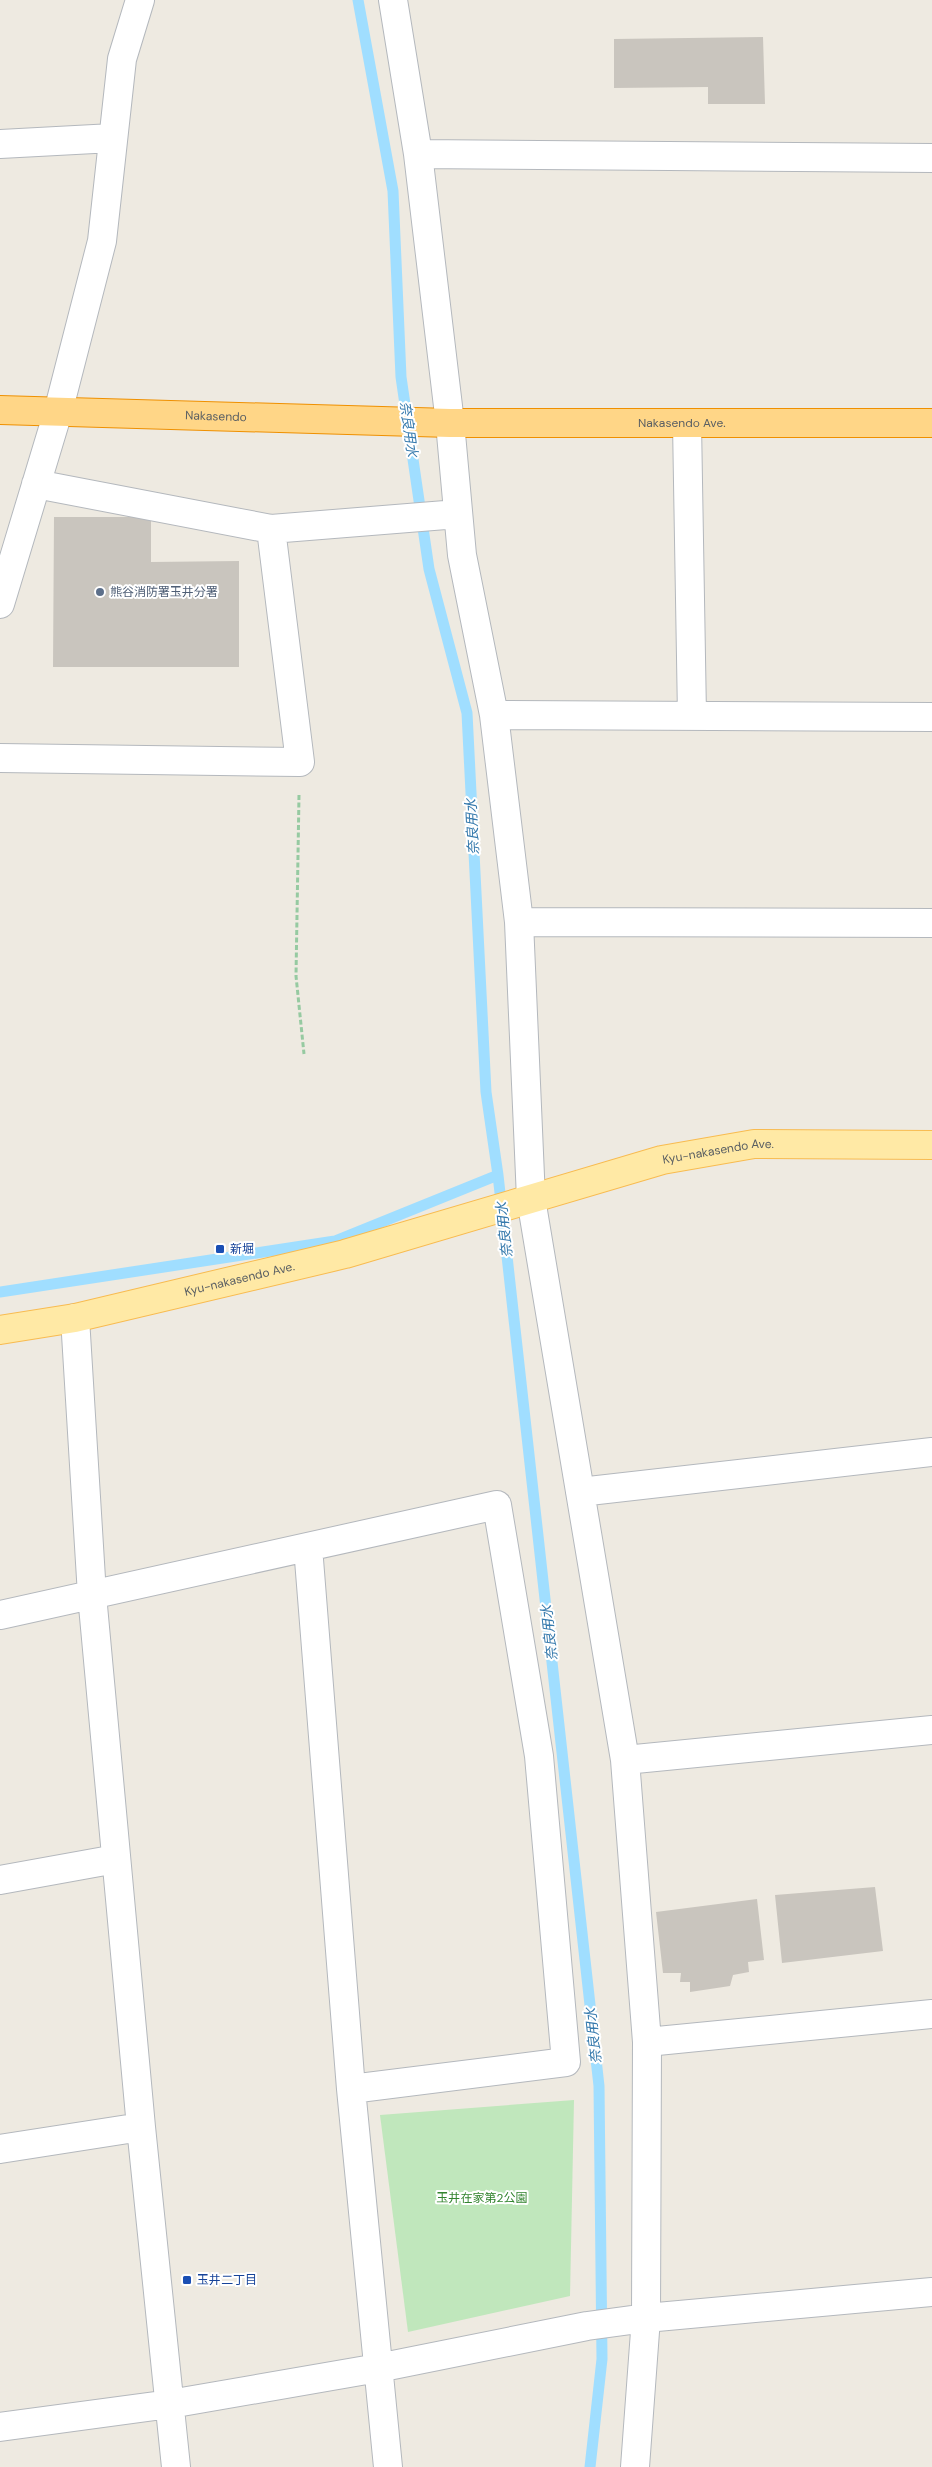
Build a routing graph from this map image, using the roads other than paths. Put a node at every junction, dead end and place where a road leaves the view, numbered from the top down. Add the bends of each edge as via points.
1 (140, 0) edge
2 (393, 0) edge
3 (113, 138) junction
4 (0, 144) edge
5 (418, 154) junction
6 (932, 158) edge
7 (0, 410) edge
8 (58, 412) junction
9 (441, 423) junction
10 (687, 423) junction
11 (932, 423) edge
12 (36, 484) junction
13 (446, 515) junction
14 (271, 529) junction
15 (0, 604) edge
16 (494, 715) junction
17 (692, 716) junction
18 (932, 717) edge
19 (0, 758) edge
20 (519, 922) junction
21 (932, 923) edge
22 (932, 1145) edge
23 (522, 1201) junction
24 (75, 1318) junction
25 (0, 1330) edge
26 (932, 1452) edge
27 (580, 1492) junction
28 (308, 1547) junction
29 (92, 1595) junction
30 (0, 1615) edge
31 (932, 1730) edge
32 (625, 1760) junction
33 (116, 1859) junction
34 (0, 1880) edge
35 (932, 2014) edge
36 (648, 2042) junction
37 (351, 2089) junction
38 (141, 2127) junction
39 (0, 2149) edge
40 (932, 2292) edge
41 (646, 2318) junction
42 (378, 2368) junction
43 (170, 2404) junction
44 (0, 2427) edge
45 (176, 2467) edge
46 (388, 2467) edge
47 (636, 2467) edge

1 - 3 street via 122,60
2 - 5 street
3 - 4 street
3 - 8 street via 102,241
5 - 6 street
5 - 9 street
7 - 8 highway, Nakasendo
8 - 9 highway, Nakasendo
8 - 12 street
9 - 10 highway, Nakasendo Ave.
9 - 13 street
10 - 11 highway, Nakasendo Ave.
10 - 17 street
12 - 14 street
12 - 15 street
13 - 14 street
13 - 16 street via 462,555
14 - 19 street via 300,762
16 - 17 street
16 - 20 street
17 - 18 street
20 - 21 street
20 - 23 street
22 - 23 main road, Kyu-nakasendo Ave. via 754,1144 662,1160
23 - 24 main road, Kyu-nakasendo Ave. via 344,1254
23 - 27 street
24 - 25 main road, Kyu-nakasendo Ave.
24 - 29 street
26 - 27 street
27 - 32 street
28 - 29 street
28 - 37 street
28 - 37 street via 497,1505 539,1756 566,2062
29 - 30 street
29 - 33 street
31 - 32 street
32 - 36 street
33 - 34 street
33 - 38 street
35 - 36 street
36 - 41 street
37 - 42 street
38 - 39 street
38 - 43 street
40 - 41 street
41 - 42 street via 587,2326
41 - 47 street
42 - 43 street
42 - 46 street
43 - 44 street
43 - 45 street

